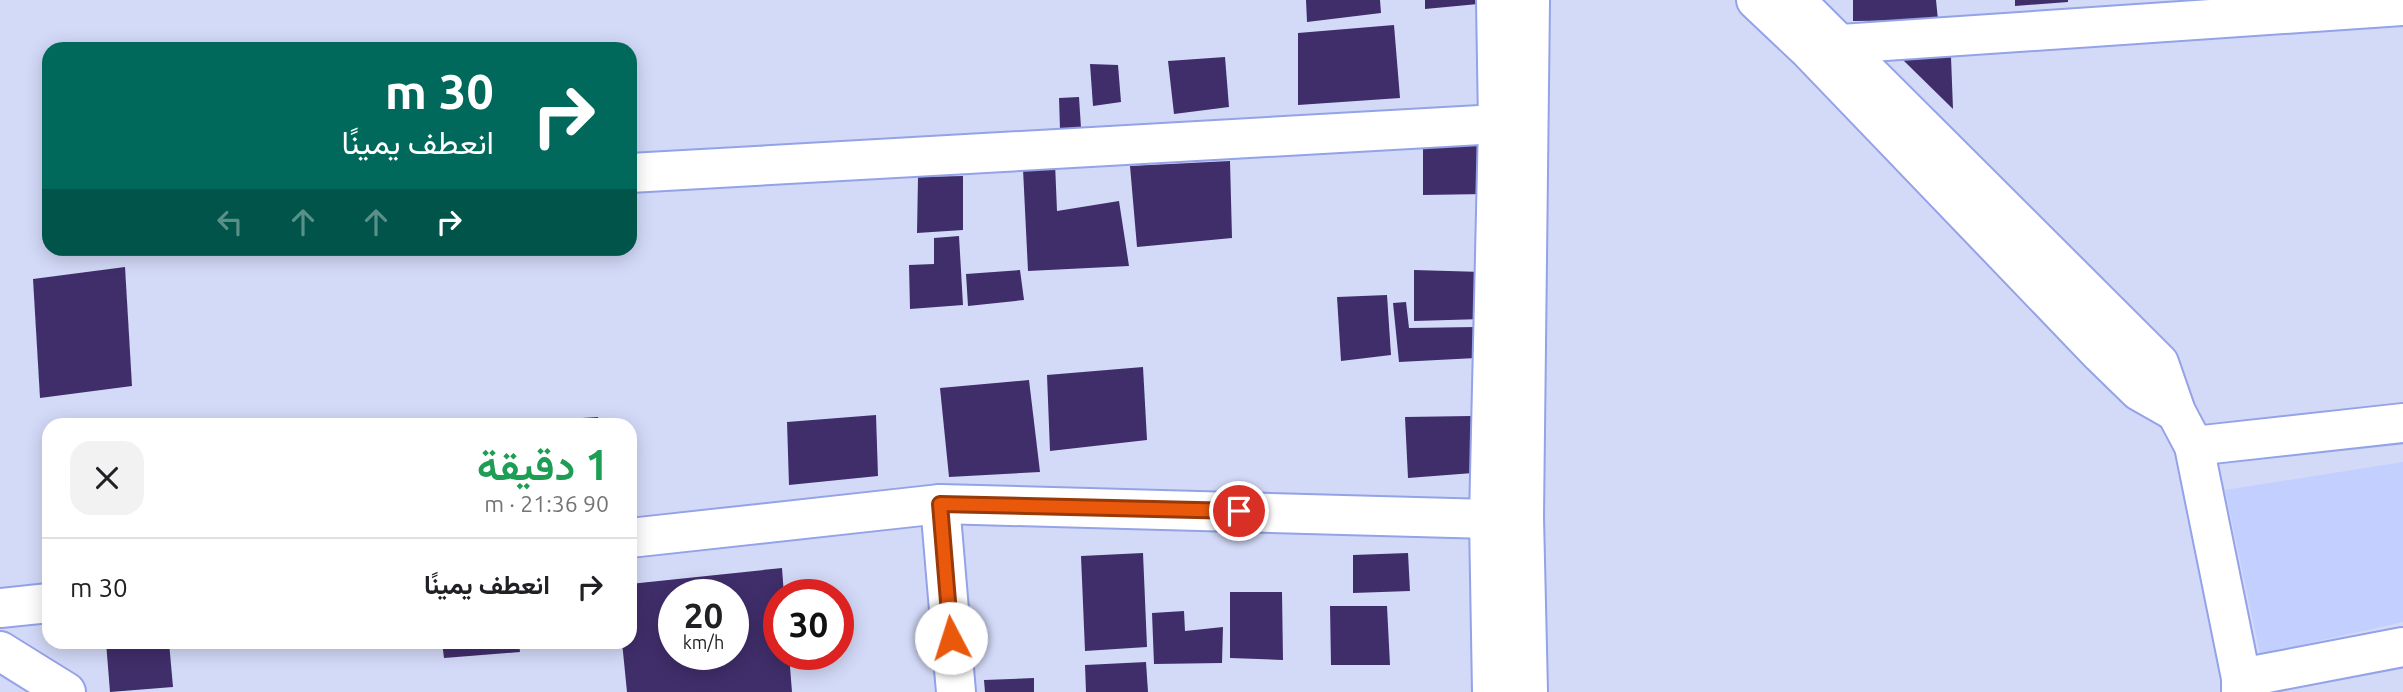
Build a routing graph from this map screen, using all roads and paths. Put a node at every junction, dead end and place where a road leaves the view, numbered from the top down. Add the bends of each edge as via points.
1 (1496, 0) edge
2 (1530, 0) edge
3 (1756, 0) edge
4 (1795, 0) edge
5 (2403, 6) edge
6 (1841, 44) junction
7 (1498, 124) junction
8 (637, 173) edge
9 (2176, 412) junction
10 (2403, 423) edge
11 (2194, 446) junction
12 (940, 504) junction
13 (1489, 519) junction
14 (637, 537) edge
15 (42, 604) edge
16 (0, 608) edge
17 (2403, 647) edge
18 (0, 651) edge
19 (2241, 685) edge
20 (66, 692) edge
21 (956, 692) edge
22 (1492, 692) edge
23 (1528, 692) edge

1 - 7 street
2 - 23 street via 1524,517
3 - 9 street via 2101,354 2139,391
4 - 6 street
5 - 6 street
6 - 9 street via 2159,363
7 - 8 street
7 - 13 street
9 - 11 street
10 - 11 street
11 - 19 street
12 - 13 street
12 - 14 street
12 - 21 street
13 - 22 street
15 - 16 street
17 - 19 street
18 - 20 street

